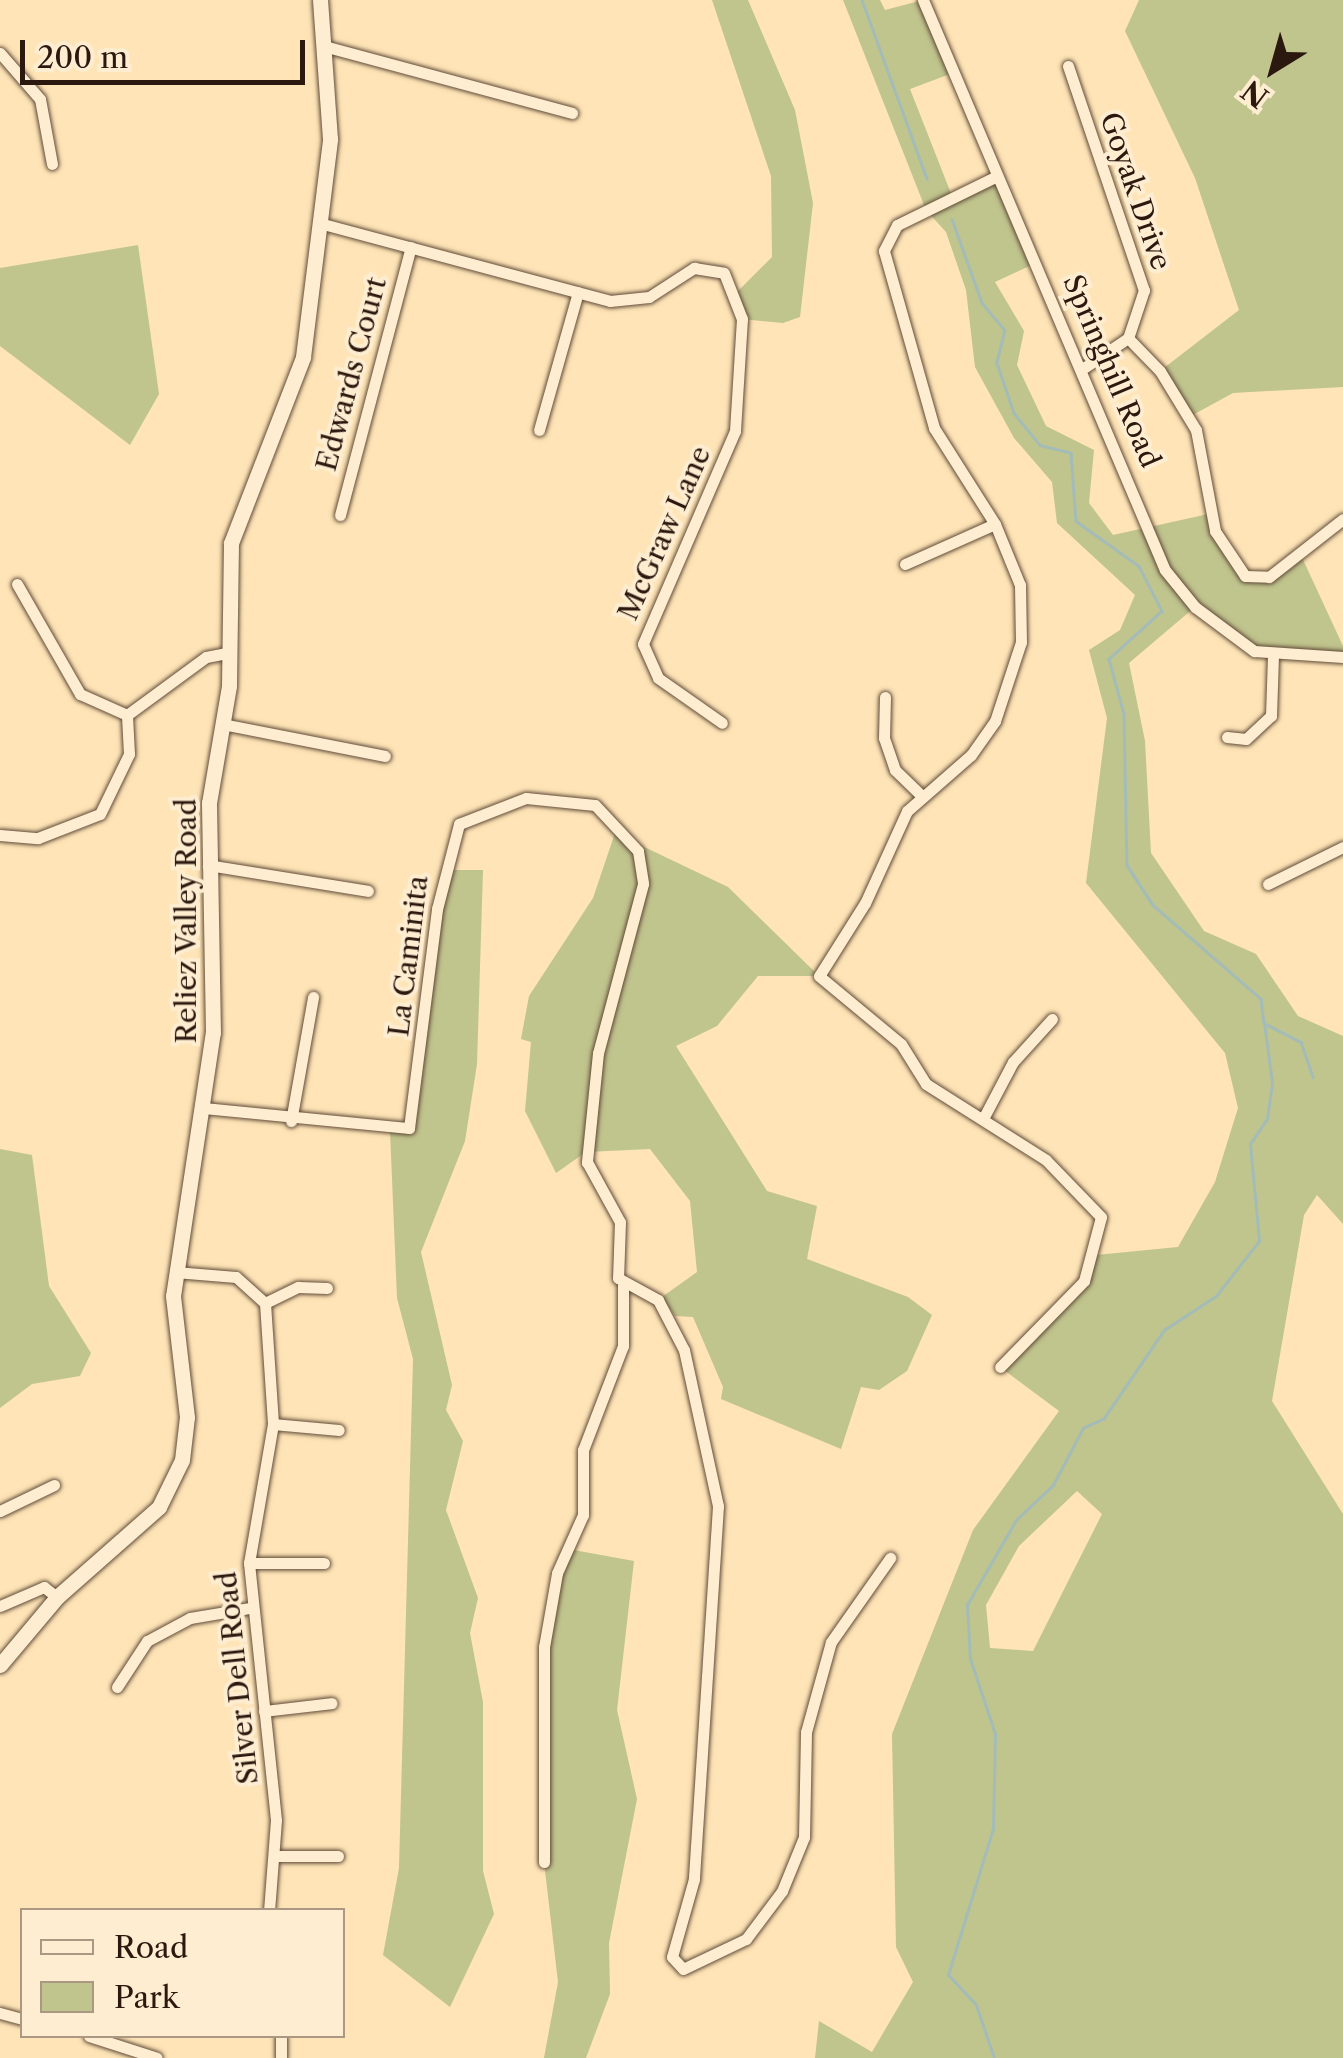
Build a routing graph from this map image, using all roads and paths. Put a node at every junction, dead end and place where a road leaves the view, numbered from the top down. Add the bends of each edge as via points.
1 (320, 0) edge
2 (923, 0) edge
3 (324, 46) junction
4 (0, 53) edge
5 (1068, 66) dead end
6 (572, 113) dead end
7 (52, 164) dead end
8 (995, 177) junction
9 (323, 224) junction
10 (411, 247) junction
11 (578, 292) junction
12 (1128, 338) junction
13 (1084, 367) junction
14 (540, 430) dead end
15 (340, 515) dead end
16 (1343, 518) edge
17 (995, 524) junction
18 (905, 564) dead end
19 (17, 584) dead end
20 (231, 652) junction
21 (1343, 656) edge
22 (1273, 657) junction
23 (885, 697) dead end
24 (127, 715) junction
25 (722, 722) dead end
26 (222, 724) junction
27 (1228, 737) dead end
28 (385, 756) dead end
29 (922, 796) junction
30 (0, 835) edge
31 (1343, 847) edge
32 (208, 866) junction
33 (1268, 884) dead end
34 (368, 890) dead end
35 (312, 997) dead end
36 (1052, 1020) dead end
37 (204, 1108) junction
38 (985, 1116) junction
39 (291, 1120) junction
40 (175, 1272) junction
41 (623, 1285) junction
42 (327, 1288) dead end
43 (265, 1303) junction
44 (1000, 1366) dead end
45 (273, 1424) junction
46 (339, 1430) dead end
47 (54, 1485) dead end
48 (0, 1511) edge
49 (890, 1558) dead end
50 (248, 1563) junction
51 (324, 1563) dead end
52 (57, 1597) junction
53 (0, 1606) edge
54 (250, 1608) junction
55 (0, 1665) edge
56 (116, 1687) dead end
57 (332, 1704) dead end
58 (264, 1710) junction
59 (277, 1856) junction
60 (338, 1856) dead end
61 (544, 1862) dead end
62 (269, 1908) edge
63 (95, 2038) edge
64 (155, 2057) edge

1 - 3 main road, Reliez Valley Road
2 - 8 street, Springhill Road
3 - 6 street
3 - 9 main road, Reliez Valley Road via 330,139
4 - 7 street via 40,99
5 - 12 street, Goyak Drive via 1144,290
8 - 13 street, Springhill Road
8 - 17 street via 897,225 884,251 934,428
9 - 10 street, McGraw Lane
9 - 20 main road, Reliez Valley Road via 296,385 231,544
10 - 11 street, McGraw Lane
10 - 15 street, Edwards Court
11 - 14 street
11 - 25 street, McGraw Lane via 634,302 694,268 724,272 734,285 744,377 735,431 643,644 658,678
12 - 13 street
12 - 16 street via 1160,371 1196,430 1215,531 1245,576 1269,576
13 - 22 street, Springhill Road via 1165,570 1195,607
17 - 18 street
17 - 29 street via 1020,585 1021,642 1009,694 971,756
19 - 24 street via 80,694
20 - 24 street via 206,656
20 - 26 main road, Reliez Valley Road
21 - 22 street
22 - 27 street via 1271,716 1246,739
23 - 29 street via 884,738 895,770
24 - 30 street via 129,754 100,814 38,838
26 - 28 street
26 - 32 main road, Reliez Valley Road
29 - 38 street via 906,812 865,903 819,976 901,1044 926,1084
31 - 33 street
32 - 34 street
32 - 37 main road, Reliez Valley Road via 213,1033
35 - 39 street
36 - 38 street via 1013,1062
37 - 39 street, La Caminita
37 - 40 main road, Reliez Valley Road
38 - 44 street via 1078,1187 1102,1229 1084,1281
39 - 41 street, La Caminita via 401,1132 416,1118 447,852 471,814 526,798 595,804 638,851 643,884 610,1001 586,1137 593,1179 620,1222
40 - 43 street via 236,1277
40 - 52 main road, Reliez Valley Road via 187,1417 182,1460 159,1507
41 - 49 street via 658,1300 684,1350 716,1483 720,1566 694,1879 672,1958 683,1969 746,1938 782,1891 804,1837 806,1732 831,1642
41 - 61 street via 623,1346 582,1450 583,1515 557,1573 544,1647
42 - 43 street via 298,1287
43 - 45 street, Silver Dell Road
45 - 46 street
45 - 50 street, Silver Dell Road
47 - 48 street
50 - 51 street
50 - 54 street, Silver Dell Road
52 - 53 street via 44,1587
52 - 55 main road, Reliez Valley Road
54 - 56 street via 190,1618 147,1641
54 - 58 street, Silver Dell Road
57 - 58 street
58 - 59 street, Silver Dell Road
59 - 60 street
59 - 62 street, Silver Dell Road
63 - 64 street

